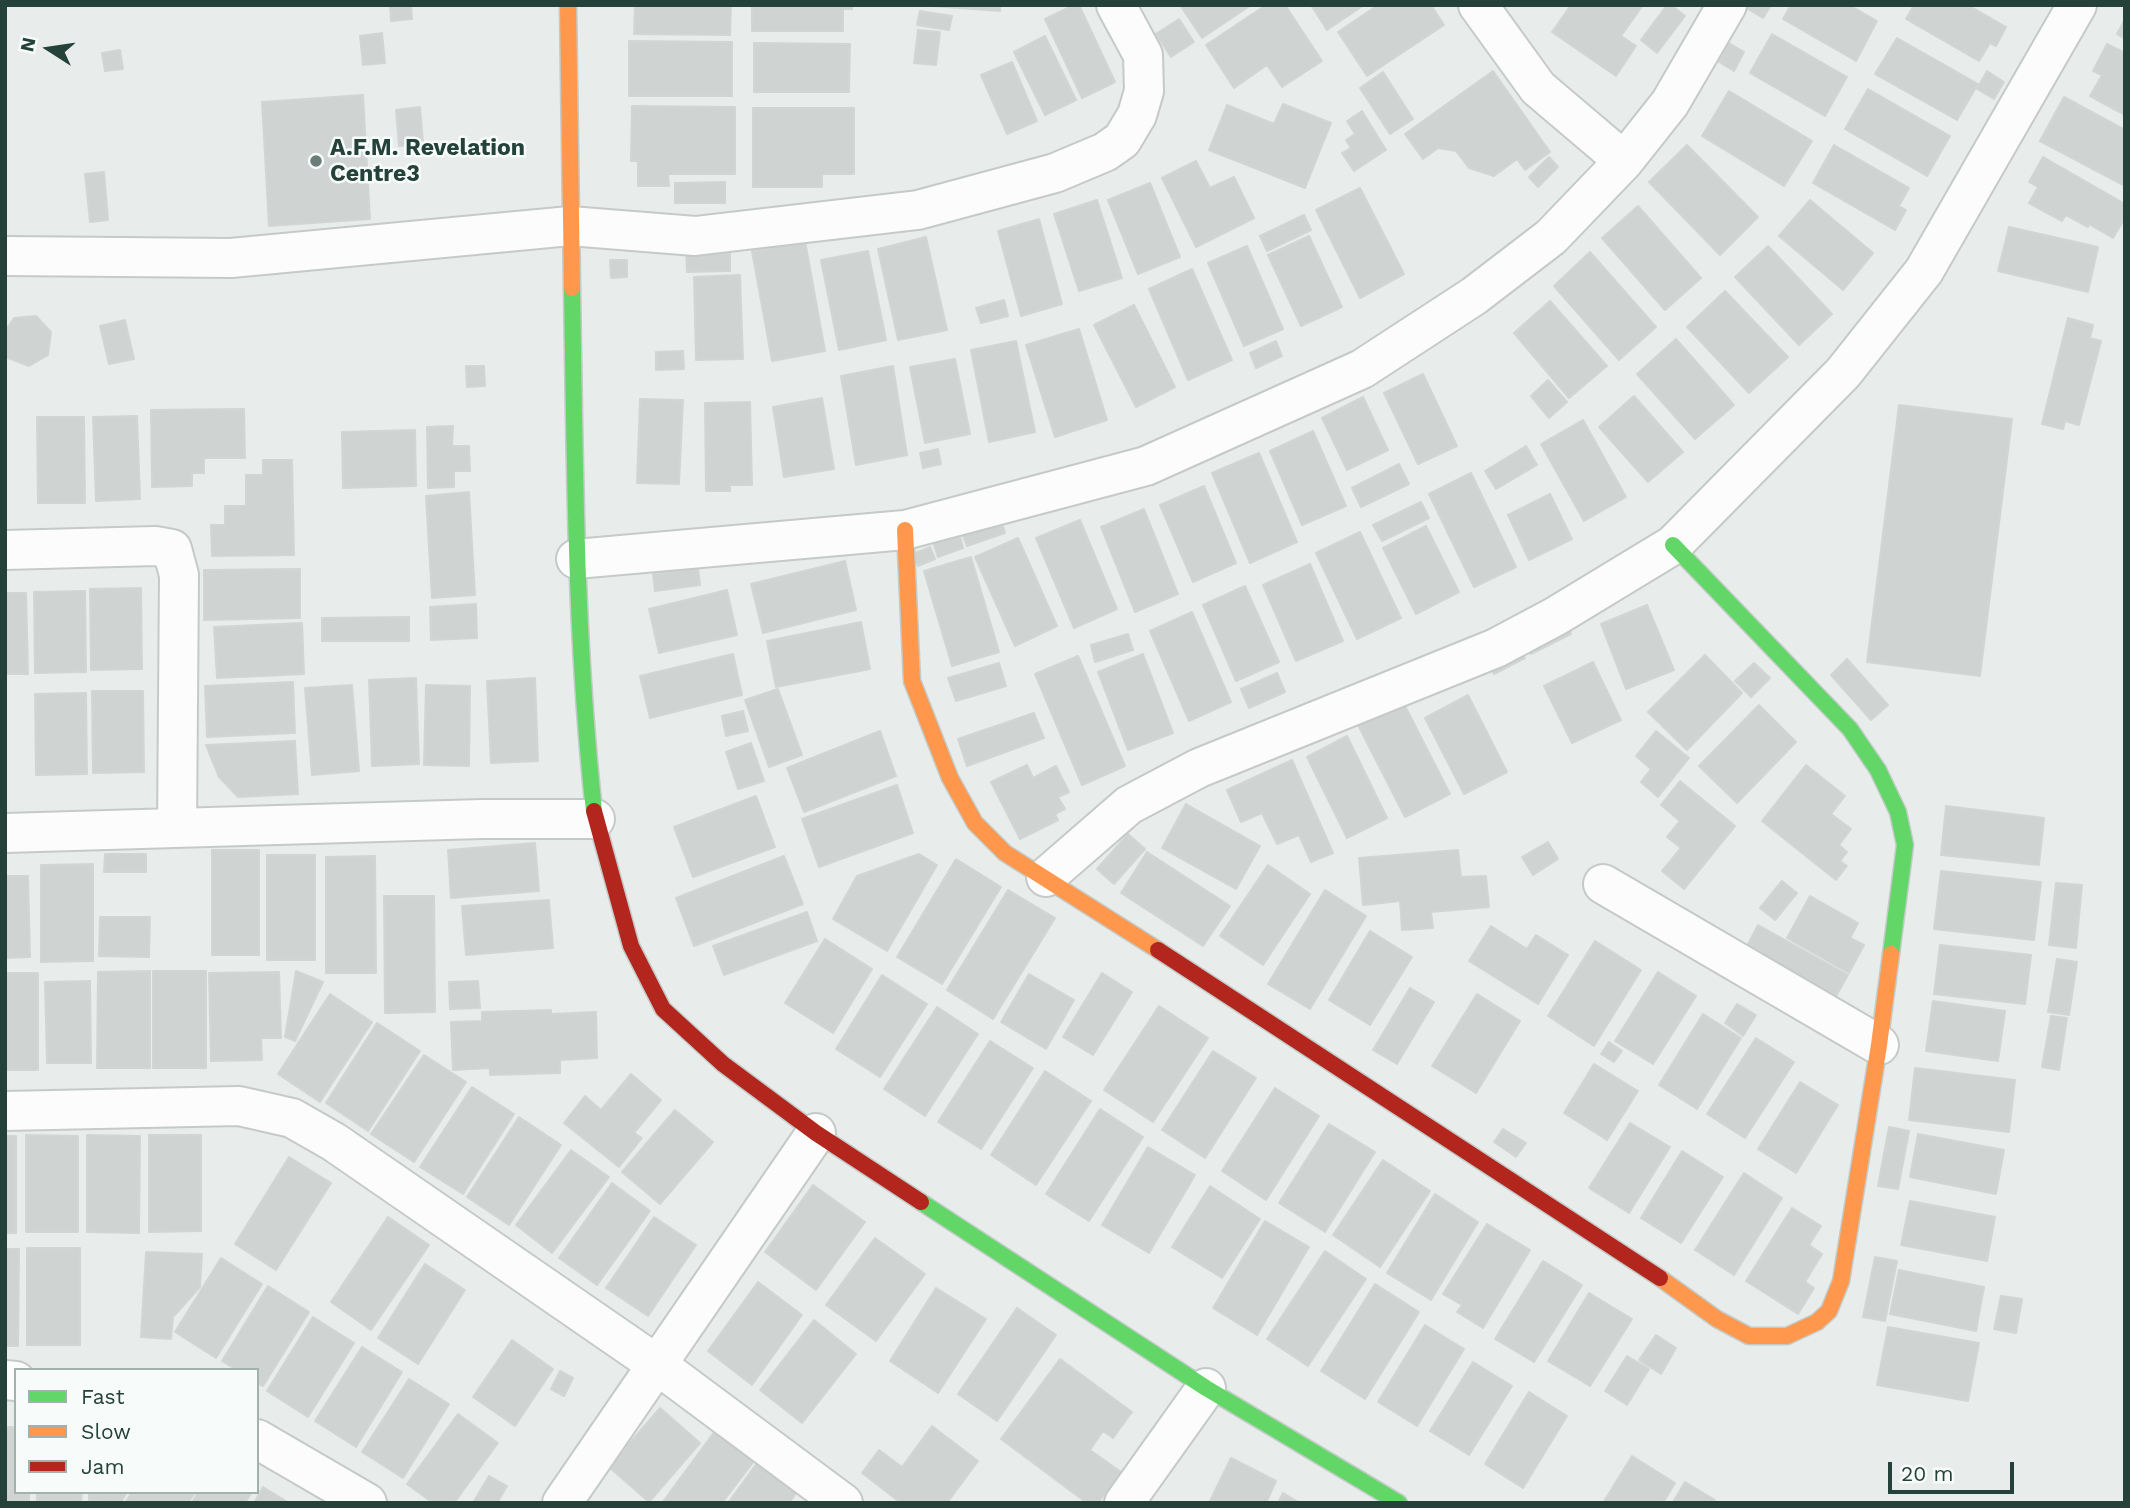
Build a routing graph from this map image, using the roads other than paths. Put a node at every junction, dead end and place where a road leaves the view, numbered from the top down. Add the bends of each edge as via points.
1 (568, 5) edge
2 (1116, 5) edge
3 (1478, 5) edge
4 (1727, 5) edge
5 (2077, 5) edge
6 (1624, 161) junction
7 (570, 226) junction
8 (5, 256) edge
9 (905, 530) junction
10 (1673, 545) junction
11 (5, 550) edge
12 (576, 559) junction
13 (595, 819) junction
14 (177, 828) junction
15 (5, 833) edge
16 (1046, 877) junction
17 (1603, 884) dead end
18 (1879, 1045) junction
19 (5, 1111) edge
20 (816, 1133) junction
21 (656, 1364) junction
22 (1206, 1388) junction
23 (259, 1440) edge
24 (367, 1503) edge
25 (562, 1503) edge
26 (843, 1503) edge
27 (1124, 1503) edge
28 (1399, 1503) edge

1 - 7 street
2 - 7 street via 1143,55 1144,91 1138,115 1122,140 1105,152 1055,173 918,210 708,235
3 - 6 street via 1538,88
4 - 6 street via 1670,103
5 - 10 street via 1924,271 1843,373
6 - 9 street via 1550,237 1474,296 1362,369 1146,466
7 - 8 street via 231,258
7 - 12 street
9 - 12 street
9 - 16 street via 912,681 950,778 975,823 1005,853
10 - 16 street via 1496,648 1199,768 1129,805
10 - 18 street via 1850,729 1878,770 1898,812 1905,845
11 - 14 street via 172,549 179,575
12 - 13 street
13 - 14 street
13 - 20 street via 631,946 663,1009 723,1064
14 - 15 street
16 - 18 street via 1749,1336 1787,1336 1818,1322 1829,1311 1841,1281
17 - 18 street
19 - 21 street via 239,1106 292,1118 334,1142
20 - 21 street
20 - 22 street
21 - 25 street
21 - 26 street
22 - 27 street
22 - 28 street
23 - 24 street

